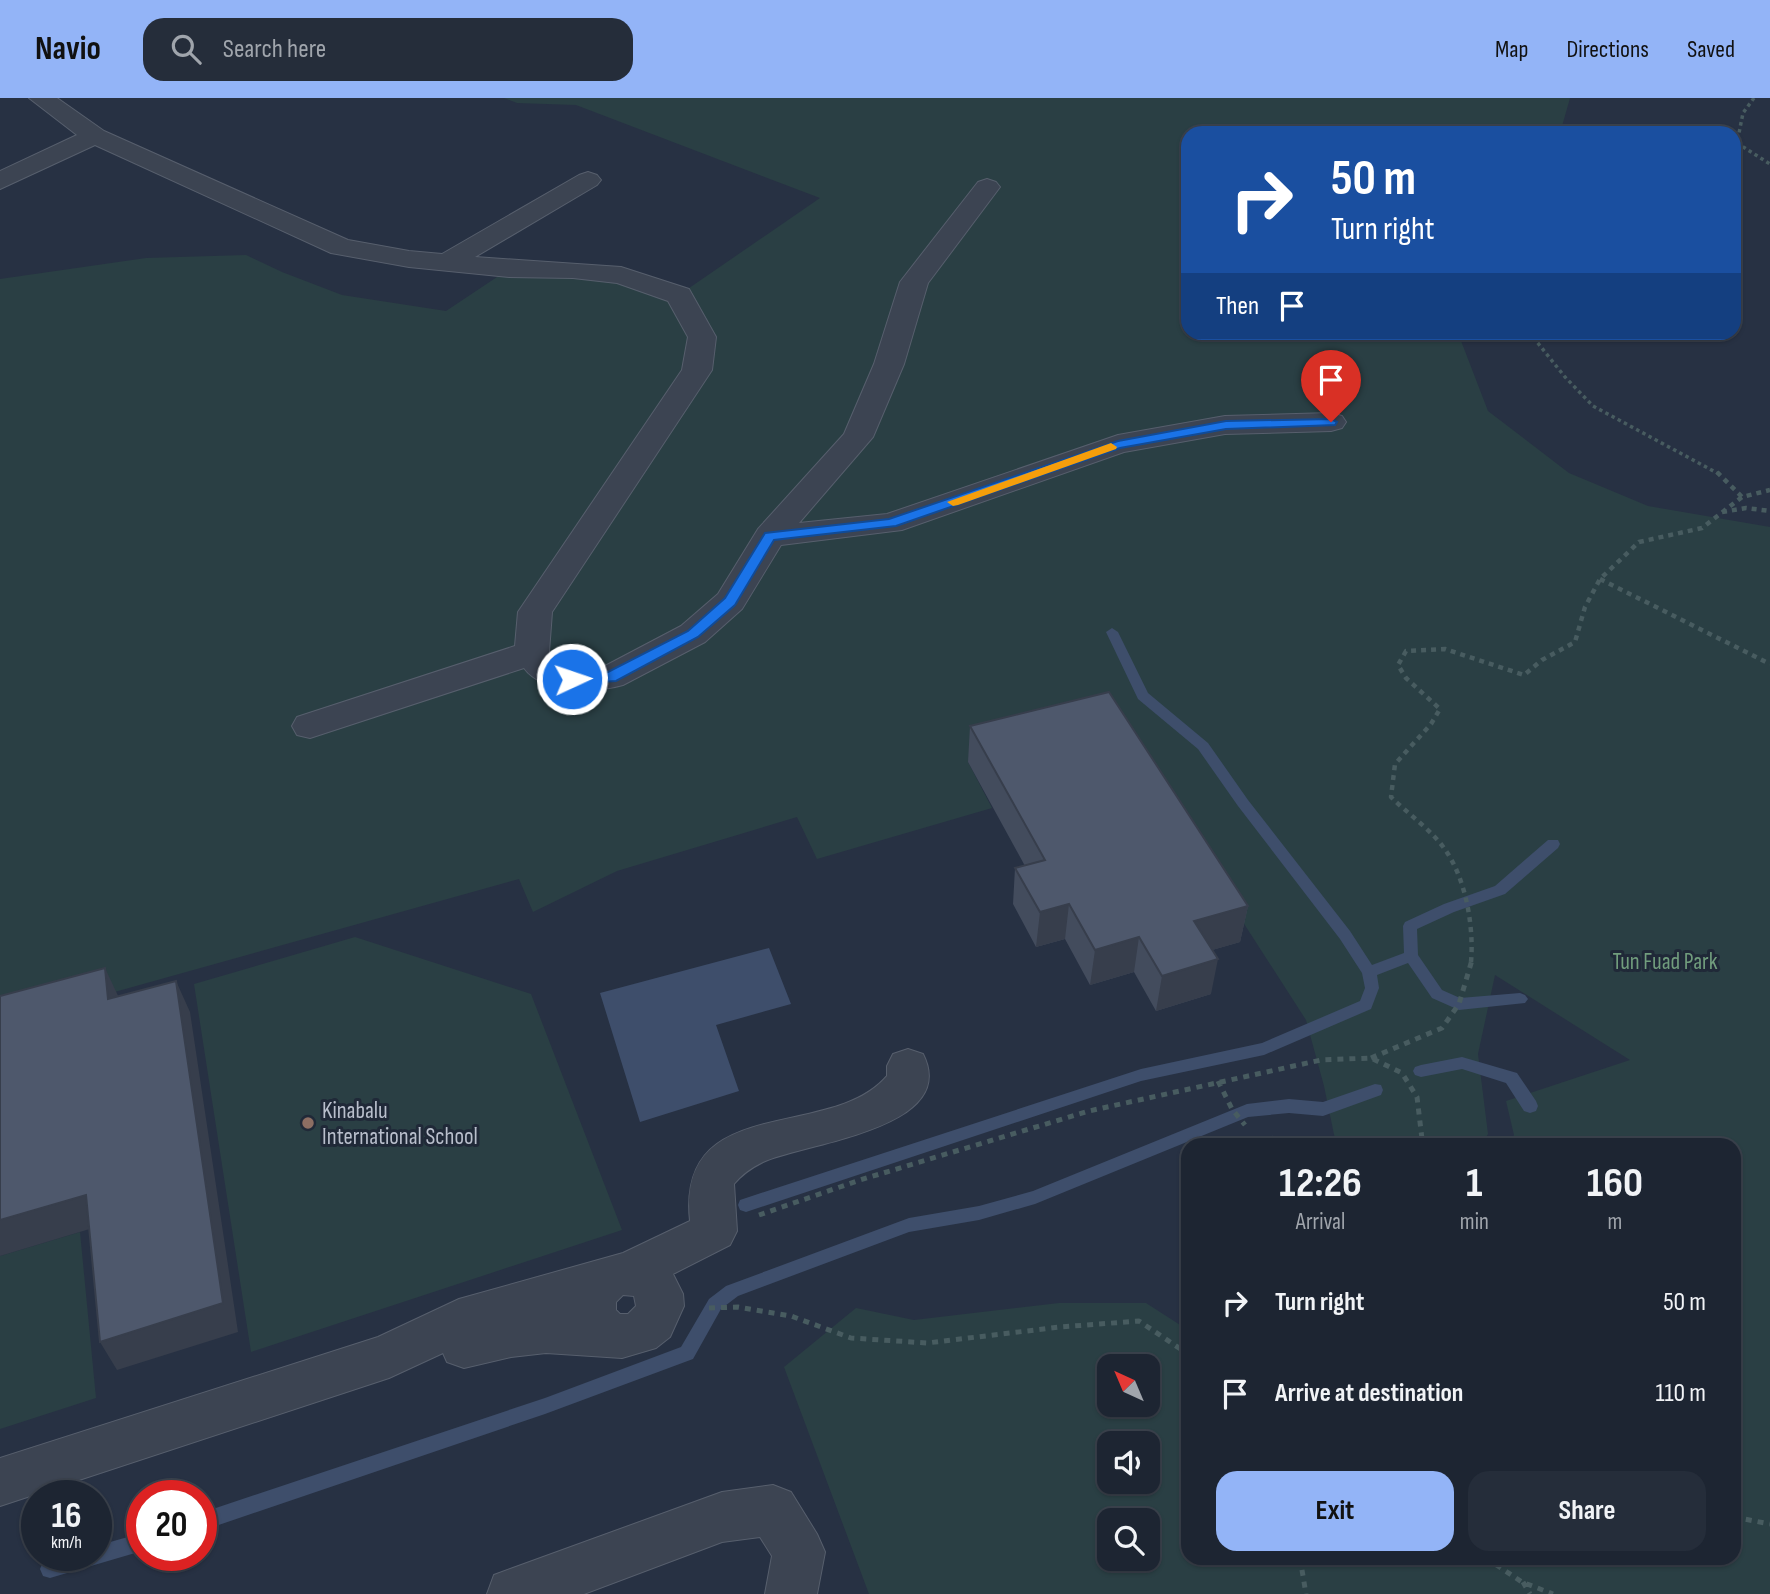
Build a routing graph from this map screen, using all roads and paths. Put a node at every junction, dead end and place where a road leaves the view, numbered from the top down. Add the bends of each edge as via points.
1 (41, 98) edge
2 (1754, 98) edge
3 (1739, 126) edge
4 (95, 136) junction
5 (1741, 146) edge
6 (1770, 164) edge
7 (589, 180) dead end
8 (0, 181) edge
9 (987, 187) dead end
10 (450, 261) junction
11 (1535, 340) edge
12 (1331, 422) dead end
13 (1770, 490) edge
14 (1742, 497) junction
15 (1770, 511) edge
16 (1721, 512) junction
17 (770, 536) junction
18 (1600, 579) junction
19 (532, 653) junction
20 (1770, 664) edge
21 (310, 726) dead end
22 (1371, 1058) junction
23 (908, 1066) dead end
24 (1218, 1082) junction
25 (1245, 1125) dead end
26 (1422, 1138) edge
27 (714, 1231) junction
28 (621, 1275) junction
29 (738, 1307) dead end
30 (1181, 1349) edge
31 (389, 1356) junction
32 (0, 1482) edge
33 (1741, 1518) edge
34 (1770, 1524) edge
35 (1301, 1565) edge
36 (1496, 1565) edge
37 (1522, 1582) junction
38 (513, 1594) edge
39 (791, 1594) edge
40 (1306, 1594) edge
41 (1530, 1594) edge
42 (1553, 1594) edge

1 - 4 street
2 - 3 path
4 - 8 street
4 - 10 street via 341,247
5 - 6 path
7 - 10 street
9 - 17 street via 914,282 889,364 859,437
10 - 19 street via 621,275 658,286 679,295 702,337 697,370 534,612
11 - 14 path via 1593,406 1718,473
12 - 17 street via 1226,425 1118,444 891,523
13 - 14 path
14 - 16 path
15 - 16 path
16 - 18 path via 1702,528 1639,542
17 - 19 street via 730,601 693,634 640,664 611,677 572,679 542,667
18 - 20 path
18 - 22 path via 1585,607 1575,642 1524,675 1445,649 1406,651 1398,665 1440,709 1435,722 1395,765 1391,797 1446,850 1467,903 1472,959 1459,1004 1442,1028
19 - 21 street
22 - 24 path via 1321,1060
22 - 26 path via 1402,1073 1417,1097
23 - 27 street via 907,1081 894,1099 868,1112 735,1153 713,1177
24 - 25 path
24 - 27 path via 1089,1111 860,1180
27 - 28 street
28 - 31 street via 459,1321
28 - 31 street via 600,1285 592,1298 590,1312 607,1334 510,1333 437,1353
29 - 30 path via 790,1316 851,1338 927,1343 1139,1321
31 - 32 street
33 - 34 path
35 - 40 path
36 - 37 path
37 - 41 path
37 - 42 path
38 - 39 street via 722,1517 773,1510 799,1552

